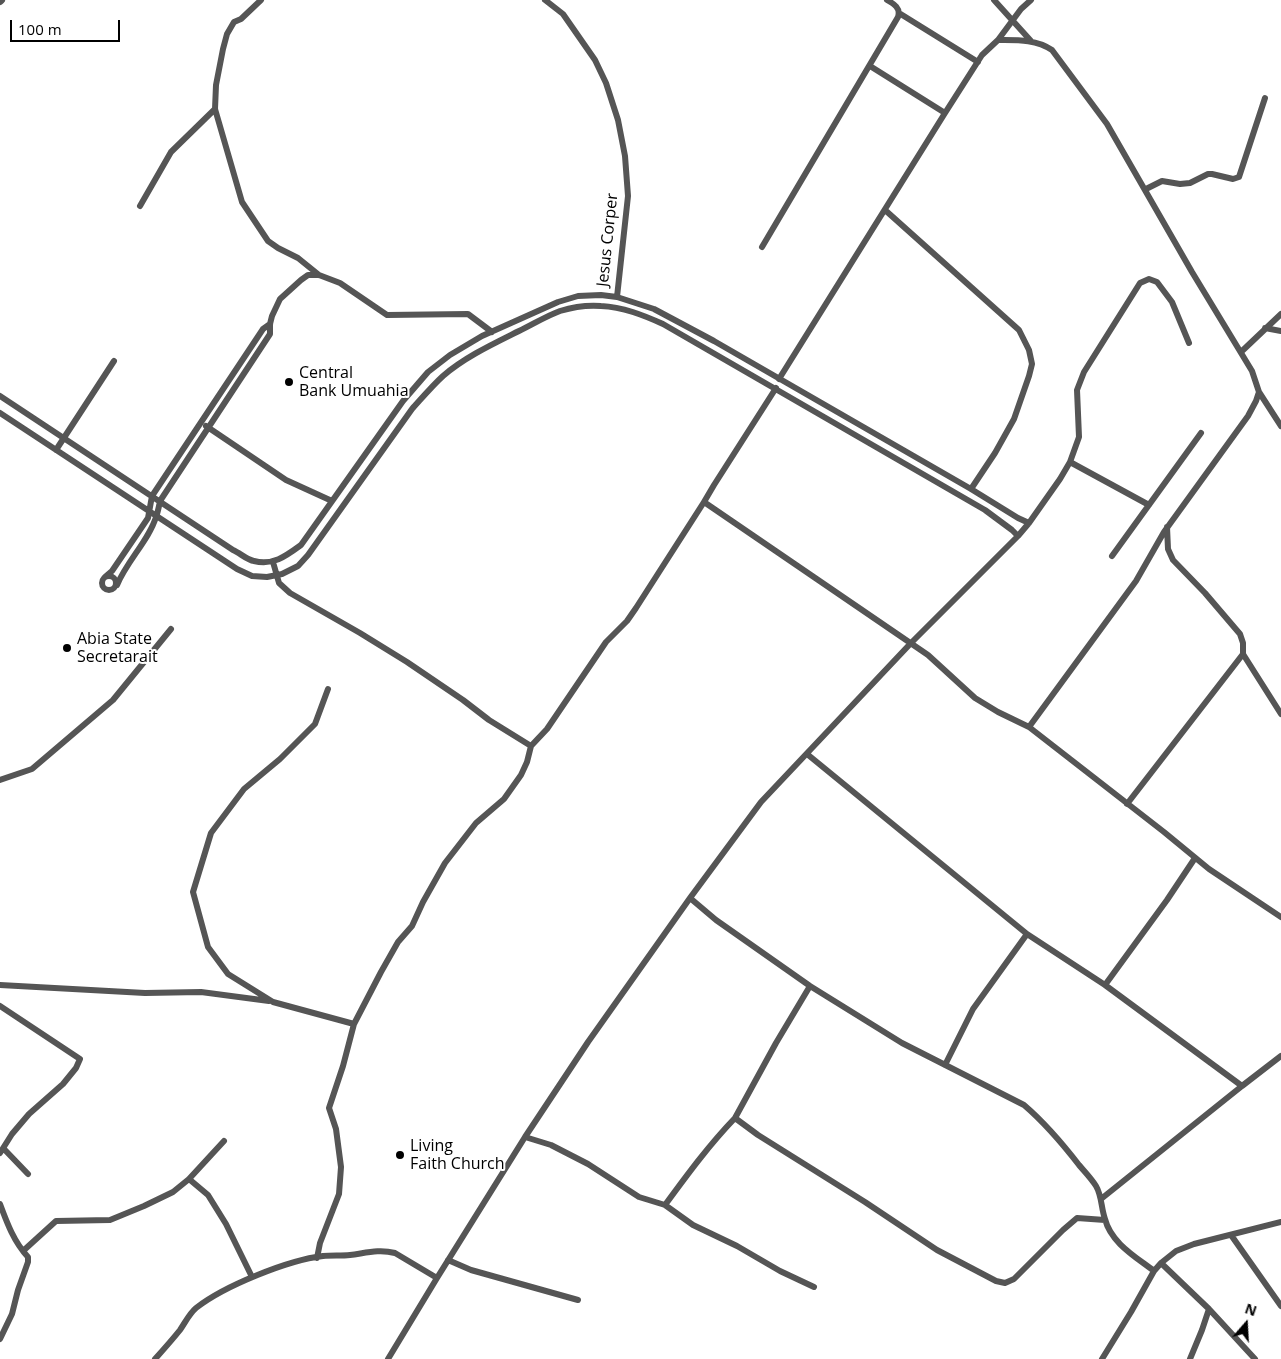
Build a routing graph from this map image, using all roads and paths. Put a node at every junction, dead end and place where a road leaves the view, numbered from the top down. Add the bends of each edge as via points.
1 (261, 0) edge
2 (545, 0) edge
3 (887, 0) edge
4 (994, 0) edge
5 (1031, 0) edge
6 (899, 13) junction
7 (1013, 21) junction
8 (998, 40) junction
9 (1031, 41) junction
10 (978, 62) junction
11 (870, 66) junction
12 (1265, 98) dead end
13 (215, 109) junction
14 (945, 113) junction
15 (1146, 189) junction
16 (140, 206) dead end
17 (885, 210) junction
18 (762, 247) dead end
19 (319, 275) junction
20 (617, 297) junction
21 (1281, 314) edge
22 (270, 324) junction
23 (1265, 328) junction
24 (1281, 331) edge
25 (492, 332) junction
26 (709, 338) junction
27 (1189, 343) dead end
28 (704, 347) junction
29 (1240, 352) junction
30 (114, 361) dead end
31 (779, 379) junction
32 (776, 388) junction
33 (1258, 392) junction
34 (0, 396) edge
35 (0, 413) edge
36 (201, 422) junction
37 (1281, 426) edge
38 (209, 427) junction
39 (1201, 433) dead end
40 (64, 438) junction
41 (56, 450) junction
42 (903, 450) junction
43 (898, 459) junction
44 (1070, 462) junction
45 (971, 490) junction
46 (152, 496) junction
47 (160, 501) junction
48 (332, 501) junction
49 (704, 502) junction
50 (1149, 505) junction
51 (149, 512) junction
52 (157, 516) junction
53 (1029, 523) junction
54 (1167, 527) junction
55 (1018, 536) junction
56 (1112, 556) dead end
57 (273, 562) junction
58 (277, 575) junction
59 (105, 577) junction
60 (116, 585) junction
61 (171, 629) dead end
62 (911, 643) junction
63 (1243, 654) junction
64 (328, 689) dead end
65 (1281, 714) edge
66 (1029, 727) junction
67 (530, 746) junction
68 (807, 754) junction
69 (0, 780) edge
70 (1127, 804) junction
71 (1195, 858) junction
72 (690, 898) junction
73 (1281, 917) edge
74 (1027, 934) junction
75 (0, 985) edge
76 (1105, 985) junction
77 (810, 986) junction
78 (273, 1002) junction
79 (0, 1006) edge
80 (354, 1024) junction
81 (1281, 1056) edge
82 (945, 1065) junction
83 (1242, 1086) junction
84 (735, 1118) junction
85 (525, 1137) junction
86 (224, 1142) dead end
87 (2, 1151) edge
88 (28, 1174) dead end
89 (188, 1179) junction
90 (1101, 1199) junction
91 (0, 1204) edge
92 (665, 1205) junction
93 (1105, 1220) junction
94 (1281, 1222) edge
95 (1231, 1235) junction
96 (22, 1251) junction
97 (317, 1258) junction
98 (448, 1260) junction
99 (1160, 1263) junction
100 (1154, 1271) junction
101 (252, 1277) junction
102 (437, 1278) junction
103 (814, 1287) dead end
104 (578, 1300) dead end
105 (1281, 1306) edge
106 (1209, 1309) junction
107 (0, 1339) edge
108 (155, 1359) edge
109 (388, 1359) edge
110 (1102, 1359) edge
111 (1190, 1359) edge
112 (1255, 1359) edge

1 - 13 street via 234,22 227,34 216,85
2 - 20 street, Jesus Corper via 563,14 595,60 618,120 628,196
3 - 6 street via 897,6
4 - 7 street
5 - 7 street
6 - 10 street
6 - 11 street
7 - 8 street
7 - 9 street
8 - 9 street
8 - 10 street
9 - 15 street via 1052,50 1107,124
10 - 14 street
11 - 14 street
11 - 18 street
12 - 15 street via 1239,177 1233,179 1208,174 1190,184 1162,181
13 - 16 street via 172,152
13 - 19 street via 242,202 268,241
14 - 17 street
15 - 29 street
17 - 31 street
17 - 45 street via 1019,330 1029,350 1032,364 1014,419
19 - 22 street via 301,280 280,299
19 - 25 street via 340,283 386,315 468,314
20 - 25 street via 578,296
20 - 26 street via 654,308
21 - 23 street
22 - 36 street via 263,329
22 - 38 street via 270,334
23 - 24 street
23 - 29 street
25 - 48 street via 450,355 428,372
26 - 28 street
26 - 31 street
27 - 44 street via 1172,302 1157,282 1149,279 1140,283 1084,372 1077,390 1079,437
28 - 32 street
28 - 58 street via 647,316 599,306 560,311 488,347 462,362 424,394 308,555 298,566
29 - 33 street via 1252,371
30 - 40 street
31 - 42 street
32 - 43 street
32 - 49 street
33 - 37 street
33 - 54 street via 1248,416
34 - 40 street
35 - 41 street
36 - 38 street
36 - 46 street
38 - 47 street
38 - 48 street via 286,480
39 - 50 street
40 - 41 street
40 - 46 street
41 - 51 street
42 - 43 street
42 - 45 street
43 - 55 street via 985,510
44 - 50 street
44 - 53 street
45 - 53 street
46 - 47 street
46 - 51 street
47 - 52 street
47 - 57 street via 253,561
48 - 57 street via 301,545
49 - 62 street
49 - 67 street via 627,621 606,642 547,729
50 - 56 street
51 - 52 street
51 - 59 street via 148,518
52 - 58 street via 237,569 252,576
52 - 60 street
53 - 55 street
54 - 63 street via 1168,549 1173,560 1240,634
54 - 66 street via 1136,581
55 - 62 street
57 - 58 street
58 - 67 street via 279,583 290,593 407,662
59 - 60 street via 114,578
59 - 60 street via 102,583 105,589 112,590
61 - 69 street via 113,700 32,769
62 - 66 street via 975,698
62 - 68 street
63 - 65 street
63 - 70 street
64 - 78 street via 315,724 244,789 211,833 193,892 208,947 228,974
66 - 70 street
67 - 80 street via 521,775 504,799 476,823 445,863 412,926 380,972
68 - 72 street via 761,802
68 - 74 street
70 - 71 street
71 - 73 street
71 - 76 street
72 - 77 street
72 - 85 street
74 - 76 street
74 - 82 street via 973,1009
75 - 78 street via 145,993 201,992
76 - 83 street
77 - 82 street via 902,1043
77 - 84 street
78 - 80 street
79 - 87 street via 80,1059 62,1084 12,1134
80 - 97 street via 329,1108 336,1129 341,1167 339,1194
81 - 83 street
82 - 90 street via 1024,1105 1038,1116 1096,1186
83 - 90 street
84 - 92 street
84 - 93 street via 937,1250 996,1281 1005,1283 1014,1279 1077,1218
85 - 92 street via 552,1145 639,1197
85 - 98 street
86 - 89 street
87 - 88 street
89 - 96 street via 173,1192 110,1220 56,1221
89 - 101 street via 208,1195
90 - 93 street
91 - 96 street
92 - 103 street via 693,1225
93 - 100 street via 1121,1245
94 - 95 street
95 - 99 street via 1176,1250
95 - 105 street
96 - 107 street via 28,1262 12,1314
97 - 101 street
97 - 102 street via 388,1251
98 - 102 street
98 - 104 street via 471,1270
99 - 100 street
99 - 106 street
100 - 110 street
101 - 108 street via 194,1310
102 - 109 street
106 - 111 street
106 - 112 street

